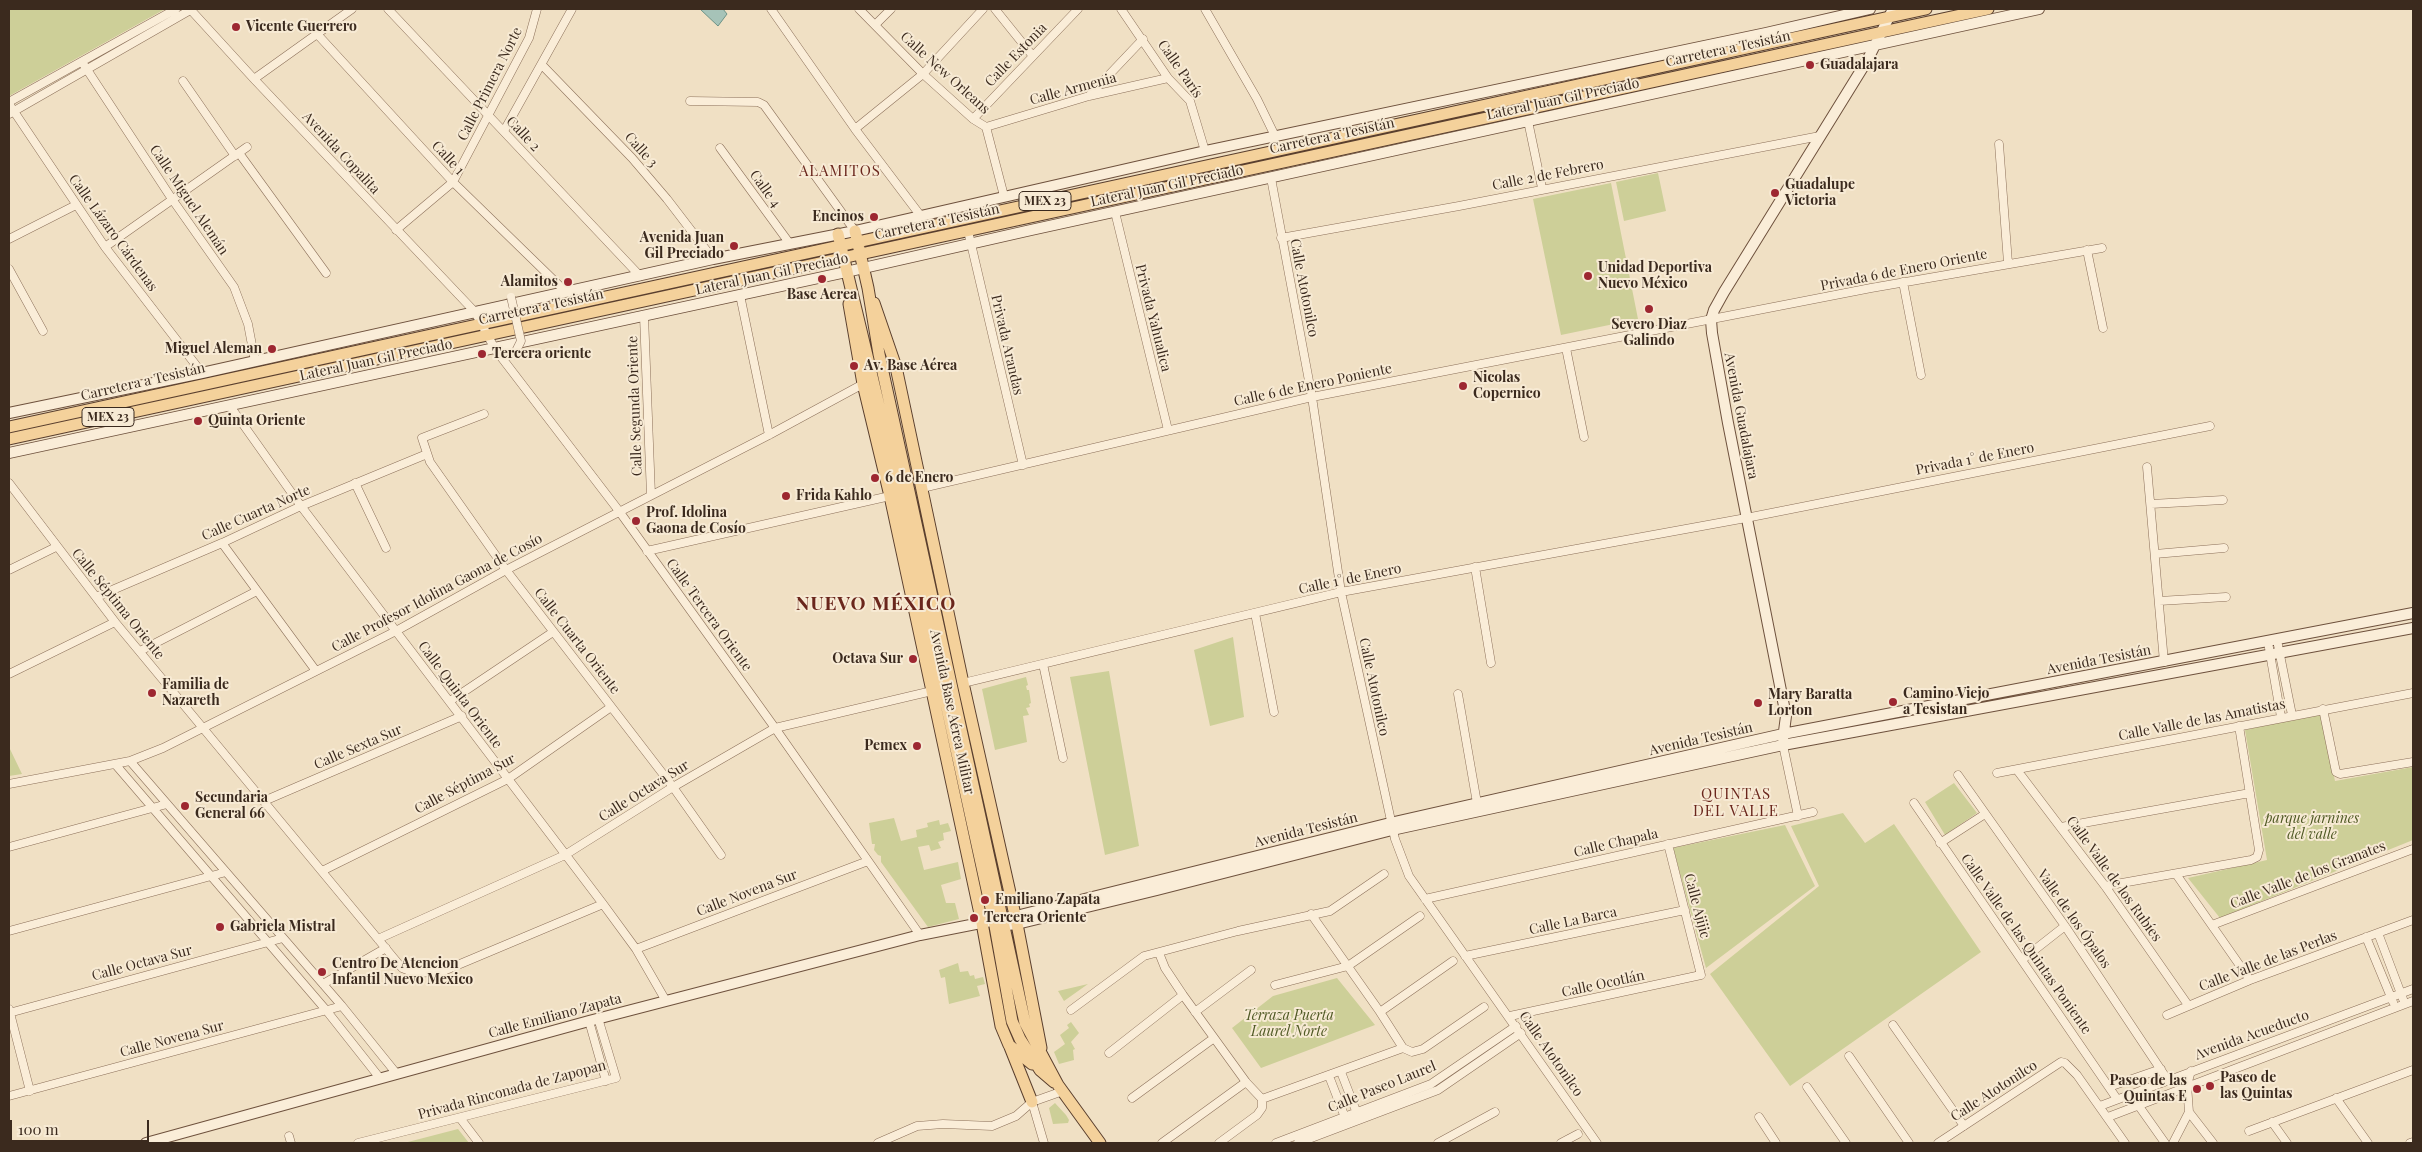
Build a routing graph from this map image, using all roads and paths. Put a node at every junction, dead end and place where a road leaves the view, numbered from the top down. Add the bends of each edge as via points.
1 (176, 9) edge
2 (191, 9) edge
3 (352, 9) edge
4 (388, 9) edge
5 (537, 9) edge
6 (572, 9) edge
7 (771, 9) edge
8 (859, 9) edge
9 (891, 9) edge
10 (983, 9) edge
11 (994, 9) edge
12 (1078, 9) edge
13 (1121, 9) edge
14 (1205, 9) edge
15 (1870, 9) edge
16 (1926, 9) edge
17 (1988, 9) edge
18 (2039, 9) edge
19 (1897, 12) edge
20 (875, 25) junction
21 (1887, 30) junction
22 (318, 35) junction
23 (1143, 39) junction
24 (1881, 43) junction
25 (1032, 55) junction
26 (82, 62) junction
27 (542, 66) junction
28 (88, 70) junction
29 (923, 74) junction
30 (1168, 78) junction
31 (254, 79) junction
32 (184, 81) dead end
33 (1088, 96) junction
34 (690, 101) dead end
35 (9, 103) edge
36 (11, 113) edge
37 (489, 115) junction
38 (973, 119) junction
39 (1528, 121) junction
40 (986, 127) junction
41 (854, 129) junction
42 (504, 131) junction
43 (1275, 136) junction
44 (1820, 136) junction
45 (1999, 144) dead end
46 (1356, 146) junction
47 (247, 147) dead end
48 (720, 148) dead end
49 (1205, 151) junction
50 (237, 154) junction
51 (1358, 158) junction
52 (1271, 178) junction
53 (453, 182) junction
54 (1542, 188) junction
55 (1004, 196) junction
56 (172, 200) junction
57 (76, 205) junction
58 (1115, 212) junction
59 (920, 215) junction
60 (396, 230) junction
61 (968, 231) junction
62 (856, 236) junction
63 (1282, 238) junction
64 (9, 240) edge
65 (839, 240) junction
66 (790, 244) junction
67 (970, 244) junction
68 (105, 246) junction
69 (2102, 248) dead end
70 (2087, 250) junction
71 (860, 254) junction
72 (843, 258) junction
73 (713, 259) junction
74 (2008, 263) junction
75 (863, 268) junction
76 (9, 269) edge
77 (846, 272) junction
78 (326, 273) dead end
79 (640, 276) junction
80 (1903, 282) junction
81 (849, 287) junction
82 (868, 288) junction
83 (566, 292) junction
84 (740, 295) junction
85 (511, 297) dead end
86 (475, 312) junction
87 (644, 316) junction
88 (1711, 320) junction
89 (2104, 328) dead end
90 (484, 330) junction
91 (43, 331) dead end
92 (1566, 348) junction
93 (495, 349) junction
94 (516, 351) dead end
95 (255, 361) junction
96 (202, 373) junction
97 (1921, 375) dead end
98 (863, 384) junction
99 (1312, 396) junction
100 (230, 406) junction
101 (9, 413) edge
102 (484, 414) dead end
103 (2210, 426) dead end
104 (9, 427) edge
105 (1168, 430) junction
106 (769, 434) junction
107 (1584, 437) dead end
108 (9, 439) edge
109 (9, 453) edge
110 (427, 454) junction
111 (1023, 465) junction
112 (2147, 467) dead end
113 (9, 483) edge
114 (356, 483) junction
115 (922, 488) junction
116 (651, 495) junction
117 (890, 496) junction
118 (2223, 500) dead end
119 (2150, 504) junction
120 (301, 506) junction
121 (619, 511) junction
122 (1746, 518) junction
123 (222, 543) junction
124 (56, 547) junction
125 (386, 548) dead end
126 (2224, 548) dead end
127 (647, 551) junction
128 (2155, 554) junction
129 (1475, 568) junction
130 (9, 570) edge
131 (506, 570) junction
132 (256, 592) junction
133 (1342, 592) junction
134 (96, 597) junction
135 (2226, 597) dead end
136 (2159, 601) junction
137 (2413, 612) edge
138 (1255, 613) junction
139 (116, 622) junction
140 (2413, 628) edge
141 (396, 631) junction
142 (554, 632) junction
143 (2273, 641) junction
144 (140, 651) junction
145 (2275, 653) junction
146 (2164, 662) junction
147 (1492, 663) dead end
148 (1044, 664) junction
149 (316, 670) junction
150 (9, 674) edge
151 (963, 683) junction
152 (932, 691) junction
153 (2413, 693) edge
154 (1458, 694) dead end
155 (450, 701) junction
156 (611, 707) junction
157 (2323, 709) junction
158 (1274, 712) dead end
159 (2292, 715) junction
160 (462, 716) junction
161 (2280, 717) junction
162 (2239, 726) junction
163 (203, 727) junction
164 (775, 728) junction
165 (1783, 740) junction
166 (1063, 758) dead end
167 (130, 761) junction
168 (2413, 762) edge
169 (115, 764) junction
170 (2017, 770) junction
171 (1997, 773) dead end
172 (1958, 775) dead end
173 (508, 779) junction
174 (9, 784) edge
175 (673, 787) junction
176 (2250, 794) junction
177 (264, 801) junction
178 (1477, 803) junction
179 (1914, 803) dead end
180 (167, 804) junction
181 (153, 808) junction
182 (1813, 812) dead end
183 (1985, 814) junction
184 (1798, 816) junction
185 (1391, 827) junction
186 (2061, 827) junction
187 (1940, 843) junction
188 (1668, 844) junction
189 (9, 847) edge
190 (2413, 849) edge
191 (565, 855) junction
192 (721, 855) dead end
193 (868, 861) junction
194 (322, 871) junction
195 (226, 872) junction
196 (1384, 874) dead end
197 (2176, 874) junction
198 (211, 876) junction
199 (2105, 886) junction
200 (1425, 899) junction
201 (603, 904) junction
202 (1685, 910) junction
203 (1311, 914) junction
204 (1420, 916) dead end
205 (1017, 920) junction
206 (2413, 920) edge
207 (990, 924) junction
208 (2212, 924) junction
209 (2065, 926) junction
210 (9, 932) edge
211 (2378, 932) junction
212 (920, 935) junction
213 (2366, 937) junction
214 (283, 938) junction
215 (378, 939) junction
216 (268, 942) junction
217 (386, 948) junction
218 (636, 950) junction
219 (1160, 953) junction
220 (1466, 956) junction
221 (2023, 959) junction
222 (1453, 962) dead end
223 (1348, 966) junction
224 (1251, 970) dead end
225 (1701, 975) joint
226 (2250, 980) junction
227 (323, 984) junction
228 (1275, 985) dead end
229 (2413, 989) edge
230 (2401, 994) junction
231 (1182, 995) junction
232 (2391, 998) junction
233 (666, 1001) junction
234 (2409, 1002) edge
235 (2188, 1005) junction
236 (342, 1006) junction
237 (1484, 1007) dead end
238 (2395, 1008) junction
239 (326, 1010) junction
240 (1071, 1010) dead end
241 (9, 1011) edge
242 (1195, 1012) junction
243 (1380, 1012) junction
244 (2168, 1014) dead end
245 (1510, 1016) junction
246 (594, 1020) junction
247 (1893, 1025) dead end
248 (1516, 1026) junction
249 (1522, 1033) junction
250 (1214, 1038) junction
251 (1009, 1045) junction
252 (1403, 1048) junction
253 (1109, 1053) dead end
254 (1042, 1054) junction
255 (1849, 1056) dead end
256 (2161, 1069) junction
257 (1040, 1070) junction
258 (2413, 1070) edge
259 (2191, 1071) junction
260 (1341, 1072) junction
261 (396, 1073) junction
262 (1329, 1076) junction
263 (379, 1077) junction
264 (2167, 1079) junction
265 (606, 1081) junction
266 (1246, 1082) junction
267 (2187, 1085) junction
268 (1807, 1087) dead end
269 (2109, 1087) junction
270 (1060, 1088) junction
271 (30, 1091) junction
272 (2130, 1094) junction
273 (9, 1096) edge
274 (1132, 1098) dead end
275 (2336, 1098) junction
276 (1262, 1099) junction
277 (2117, 1099) junction
278 (1032, 1102) junction
279 (2138, 1105) junction
280 (2100, 1106) junction
281 (1495, 1112) dead end
282 (2189, 1112) junction
283 (1358, 1116) junction
284 (1759, 1117) dead end
285 (2108, 1117) junction
286 (460, 1118) junction
287 (1346, 1120) junction
288 (2272, 1122) junction
289 (1964, 1126) junction
290 (1305, 1131) junction
291 (2248, 1131) dead end
292 (1578, 1134) dead end
293 (1294, 1135) junction
294 (1310, 1141) edge
295 (146, 1143) edge
296 (358, 1143) edge
297 (479, 1143) edge
298 (878, 1143) edge
299 (1044, 1143) edge
300 (1100, 1143) edge
301 (1162, 1143) edge
302 (1218, 1143) edge
303 (1276, 1143) edge
304 (1298, 1143) edge
305 (1438, 1143) edge
306 (1560, 1143) edge
307 (1597, 1143) edge
308 (1776, 1143) edge
309 (1846, 1143) edge
310 (1909, 1143) edge
311 (1938, 1143) edge
312 (2125, 1143) edge
313 (2165, 1143) edge
314 (2173, 1143) edge
315 (2213, 1143) edge
316 (2287, 1143) edge
317 (2368, 1143) edge

1 - 26 street
2 - 28 street
2 - 31 street, Avenida Copalita
3 - 22 street
4 - 37 street, Calle 2
5 - 37 street, Calle Primera Norte via 529,38
6 - 27 street
7 - 41 street
8 - 20 street, Calle New Orleans
9 - 20 street
10 - 29 street
11 - 25 street
12 - 25 street, Calle Estonia
13 - 23 street, Calle París
14 - 43 street
15 - 43 street, Lateral Juan Gil Preciado
16 - 19 main road, Carretera a Tesistán / MEX 23
17 - 21 main road, Carretera a Tesistán / MEX 23
18 - 24 street, Lateral Juan Gil Preciado
19 - 21 street
19 - 62 main road, Carretera a Tesistán / MEX 23
20 - 29 street, Calle New Orleans
21 - 24 street
21 - 46 main road, Carretera a Tesistán / MEX 23
22 - 31 street
22 - 53 street, Calle 1
23 - 30 street, Calle París
23 - 33 street
24 - 39 street, Lateral Juan Gil Preciado
24 - 44 street
25 - 38 street, Calle Estonia
26 - 28 street, Calle Miguel Alemán
26 - 35 street
27 - 42 street
27 - 73 street, Calle 3 via 632,158
28 - 36 street
28 - 56 street, Calle Miguel Alemán
29 - 38 street, Calle New Orleans
29 - 41 street
30 - 33 street, Calle Armenia
30 - 49 street, Calle París via 1190,101
31 - 60 street, Avenida Copalita
32 - 50 street
33 - 40 street, Calle Armenia
34 - 62 street via 758,102 764,105
35 - 36 street, Calle Lázaro Cárdenas
36 - 57 street, Calle Lázaro Cárdenas
37 - 42 street, Calle 2
37 - 53 street, Calle Primera Norte
38 - 40 street, Calle New Orleans
39 - 51 street, Lateral Juan Gil Preciado
39 - 54 street
40 - 55 street, Calle New Orleans
41 - 59 street
42 - 79 street, Calle 2
43 - 49 street, Lateral Juan Gil Preciado
44 - 54 street, Calle 2 de Febrero
44 - 88 street via 1724,292
45 - 74 street
46 - 51 street
46 - 61 main road, Carretera a Tesistán / MEX 23
47 - 50 street
48 - 66 street, Calle 4
49 - 55 street, Lateral Juan Gil Preciado
50 - 56 street
50 - 78 street
51 - 52 street, Lateral Juan Gil Preciado
52 - 58 street, Lateral Juan Gil Preciado
52 - 63 street, Calle Atotonilco
53 - 60 street, Calle Primera Norte
53 - 83 street, Calle 1
54 - 63 street, Calle 2 de Febrero
55 - 59 street, Lateral Juan Gil Preciado
56 - 68 street
56 - 95 street, Calle Miguel Alemán via 234,287 248,324
57 - 64 street
57 - 68 street, Calle Lázaro Cárdenas
58 - 67 street, Lateral Juan Gil Preciado
58 - 105 street, Privada Yahualica
59 - 62 street, Lateral Juan Gil Preciado
60 - 86 street, Avenida Copalita
61 - 67 street, Privada Arandas
61 - 71 main road, Carretera a Tesistán / MEX 23
62 - 65 main road, Carretera a Tesistán / MEX 23
62 - 71 main road, Avenida Base Aérea Militar
63 - 99 street, Calle Atotonilco
65 - 66 street, Lateral Juan Gil Preciado
65 - 72 main road, Avenida Base Aérea Militar
65 - 90 main road, Carretera a Tesistán / MEX 23
66 - 73 street, Lateral Juan Gil Preciado
67 - 75 street, Lateral Juan Gil Preciado
67 - 111 street, Privada Arandas
68 - 96 street, Calle Lázaro Cárdenas
69 - 70 street, Privada 6 de Enero Oriente
70 - 74 street, Privada 6 de Enero Oriente
70 - 89 street
71 - 72 main road, Carretera a Tesistán / MEX 23
71 - 75 main road, Avenida Base Aérea Militar
72 - 77 main road, Avenida Base Aérea Militar
72 - 90 main road, Carretera a Tesistán / MEX 23
73 - 79 street, Lateral Juan Gil Preciado
74 - 80 street, Privada 6 de Enero Oriente
75 - 77 street, Lateral Juan Gil Preciado
75 - 82 main road, Avenida Base Aérea Militar
76 - 91 street
77 - 81 main road, Avenida Base Aérea Militar
77 - 84 street, Lateral Juan Gil Preciado
79 - 83 street, Lateral Juan Gil Preciado
80 - 88 street, Privada 6 de Enero Oriente
80 - 97 street
81 - 98 main road, Avenida Base Aérea Militar via 848,309
81 - 207 main road, Avenida Base Aérea Militar via 890,452
82 - 115 main road, Avenida Base Aérea Militar via 896,367
82 - 207 main road, Avenida Base Aérea Militar
83 - 86 street, Lateral Juan Gil Preciado
84 - 87 street, Lateral Juan Gil Preciado
84 - 106 street
85 - 94 street, bridge via 521,341
86 - 90 street, Calle Tercera Oriente
86 - 95 street, Lateral Juan Gil Preciado
87 - 93 street, Lateral Juan Gil Preciado
87 - 116 street, Calle Segunda Oriente
88 - 92 street, Calle 6 de Enero Poniente
88 - 122 street, Avenida Guadalajara
90 - 93 street, Calle Tercera Oriente
90 - 104 main road, Carretera a Tesistán / MEX 23
90 - 108 main road, Carretera a Tesistán / MEX 23
92 - 99 street, Calle 6 de Enero Poniente
92 - 107 street
93 - 100 street, Lateral Juan Gil Preciado
93 - 121 street, Calle Tercera Oriente
95 - 96 street, Lateral Juan Gil Preciado
96 - 101 street, Lateral Juan Gil Preciado
98 - 106 street, Calle Profesor Idolina Gaona de Cosío
98 - 117 main road, Avenida Base Aérea Militar
99 - 105 street, Calle 6 de Enero Poniente
99 - 133 street, Calle Atotonilco
100 - 109 street, Lateral Juan Gil Preciado
100 - 120 street, Calle Quinta Oriente
102 - 110 street, Calle Cuarta Oriente via 422,438
103 - 122 street, Privada 1° de Enero
105 - 111 street, Calle 6 de Enero Poniente
106 - 116 street, Calle Profesor Idolina Gaona de Cosío
110 - 114 street, Calle Cuarta Norte
110 - 131 street, Calle Cuarta Oriente
111 - 115 street, Calle 6 de Enero Poniente
112 - 119 street
113 - 124 street, Calle Séptima Oriente
114 - 120 street, Calle Cuarta Norte
114 - 125 street
115 - 151 main road, Avenida Base Aérea Militar
116 - 121 street, Calle Profesor Idolina Gaona de Cosío
117 - 127 street
117 - 152 main road, Avenida Base Aérea Militar
118 - 119 street
119 - 128 street
120 - 123 street, Calle Cuarta Norte
120 - 141 street, Calle Quinta Oriente
121 - 127 street, Calle Tercera Oriente
121 - 131 street, Calle Profesor Idolina Gaona de Cosío
122 - 129 street, Calle 1° de Enero
122 - 165 street, Avenida Guadalajara via 1786,716
123 - 132 street
123 - 134 street, Calle Cuarta Norte
124 - 130 street
124 - 134 street, Calle Séptima Oriente
126 - 128 street
127 - 164 street, Calle Tercera Oriente
128 - 136 street
129 - 133 street, Calle 1° de Enero
129 - 147 street
131 - 141 street, Calle Profesor Idolina Gaona de Cosío
131 - 142 street, Calle Cuarta Oriente
132 - 144 street
132 - 149 street
133 - 138 street, Calle 1° de Enero
133 - 185 street, Calle Atotonilco
134 - 139 street, Calle Séptima Oriente
135 - 136 street
136 - 146 street
137 - 143 street, Avenida Tesistán
138 - 148 street, Calle 1° de Enero
138 - 158 street
139 - 144 street, Calle Séptima Oriente
139 - 150 street
140 - 145 street, Avenida Tesistán
141 - 149 street, Calle Profesor Idolina Gaona de Cosío
141 - 155 street, Calle Quinta Oriente
142 - 155 street
142 - 156 street, Calle Cuarta Oriente
143 - 145 street
143 - 146 street, Avenida Tesistán
144 - 163 street, Calle Séptima Oriente
145 - 159 street
145 - 161 street
145 - 165 street, Avenida Tesistán
146 - 165 street, Avenida Tesistán
148 - 151 street, Calle 1° de Enero
148 - 166 street
149 - 163 street, Calle Profesor Idolina Gaona de Cosío
151 - 205 main road, Avenida Base Aérea Militar
152 - 164 street, Calle Octava Sur
152 - 207 main road, Avenida Base Aérea Militar
153 - 157 street, Calle Valle de las Amatistas
154 - 178 street
155 - 160 street, Calle Quinta Oriente
156 - 173 street, Calle Séptima Sur
156 - 175 street, Calle Cuarta Oriente
157 - 159 street, Calle Valle de las Amatistas
157 - 168 street via 2336,772
159 - 161 street, Calle Valle de las Amatistas
160 - 173 street, Calle Quinta Oriente
160 - 177 street, Calle Sexta Sur
161 - 162 street, Calle Valle de las Amatistas
162 - 170 street, Calle Valle de las Amatistas
162 - 176 street
163 - 167 street, Calle Profesor Idolina Gaona de Cosío
163 - 177 street, Calle Séptima Oriente
164 - 175 street, Calle Octava Sur
164 - 193 street, Calle Tercera Oriente
165 - 178 street, Avenida Tesistán
165 - 184 street, Avenida Guadalajara
165 - 185 street, Avenida Tesistán
167 - 169 street, Calle Profesor Idolina Gaona de Cosío
167 - 180 street
169 - 174 street, Calle Profesor Idolina Gaona de Cosío
169 - 181 street
170 - 171 street, Calle Valle de las Amatistas
170 - 186 street, Calle Valle de los Rubíes
172 - 183 street, Valle de los Ópalos
173 - 191 street, Calle Quinta Oriente
173 - 194 street, Calle Séptima Sur
175 - 191 street, Calle Octava Sur
175 - 192 street, Calle Cuarta Oriente
176 - 186 street
176 - 197 street via 2259,850 2257,857
177 - 194 street, Calle Séptima Oriente
178 - 185 street, Avenida Tesistán
179 - 187 street, Calle Valle de las Quintas Poniente
180 - 181 street
180 - 195 street
181 - 189 street
181 - 198 street
182 - 184 street, Calle Chapala
183 - 187 street
183 - 209 street, Valle de los Ópalos
184 - 188 street, Calle Chapala
185 - 200 street, Calle Atotonilco via 1405,868
185 - 205 street, Avenida Tesistán
186 - 199 street, Calle Valle de los Rubíes
187 - 221 street, Calle Valle de las Quintas Poniente
188 - 200 street, Calle Chapala
188 - 202 street, Calle Ajijic
190 - 208 street, Calle Valle de los Granates
191 - 201 street, Calle Quinta Oriente
191 - 215 street, Calle Octava Sur
193 - 212 street, Calle Tercera Oriente
193 - 218 street, Calle Novena Sur
194 - 215 street, Calle Séptima Oriente
195 - 198 street
195 - 214 street
196 - 203 street via 1330,911
197 - 199 street
197 - 208 street
198 - 210 street
198 - 216 street
199 - 235 street, Calle Valle de los Rubíes
200 - 220 street, Calle Atotonilco
201 - 217 street, Calle Séptima Oriente via 441,972 415,973 402,968
201 - 218 street, Calle Quinta Oriente
202 - 220 street, Calle La Barca
202 - 225 street, Calle Ajijic
203 - 219 street
203 - 223 street
204 - 223 street
205 - 207 street, Avenida Tesistán
205 - 254 main road, Avenida Base Aérea Militar
206 - 211 street, Calle Valle de las Perlas
207 - 212 street, Calle Emiliano Zapata
207 - 251 main road, Avenida Base Aérea Militar via 1001,1026
207 - 254 main road, Avenida Base Aérea Militar via 1025,1023
207 - 257 main road, Avenida Base Aérea Militar via 1012,1020
208 - 226 street
209 - 221 street
209 - 256 street, Valle de los Ópalos
211 - 213 street, Calle Valle de las Perlas
211 - 230 street
212 - 233 street, Calle Emiliano Zapata
213 - 226 street, Calle Valle de las Perlas
213 - 232 street
214 - 216 street, Calle Octava Sur
214 - 227 street
215 - 217 street, Calle Séptima Oriente
216 - 239 street
216 - 241 street, Calle Octava Sur
217 - 227 street
218 - 233 street, Calle Quinta Oriente
219 - 231 street via 1165,968
219 - 240 street via 1144,956
220 - 245 street, Calle Atotonilco
221 - 269 street, Calle Valle de las Quintas Poniente
222 - 243 street
223 - 228 street
223 - 243 street
224 - 242 street
225 - 245 street, Calle Ocotlán
226 - 235 street, Calle Valle de las Perlas
227 - 236 street
229 - 230 street, Avenida Acueducto
230 - 232 street, Avenida Acueducto
230 - 234 street
231 - 242 street
231 - 253 street
232 - 238 street
232 - 259 street, Avenida Acueducto
233 - 246 street, Calle Emiliano Zapata
234 - 238 street, Avenida Acueducto
235 - 244 street, Calle Valle de las Perlas
236 - 239 street, Calle Novena Sur
236 - 261 street
237 - 252 street via 1423,1049 1412,1052
238 - 267 street, Avenida Acueducto
239 - 263 street
239 - 271 street, Calle Novena Sur
241 - 271 street
242 - 250 street
243 - 252 street
245 - 248 street, Calle Atotonilco
246 - 261 street, Calle Emiliano Zapata
246 - 265 street
246 - 265 street, Privada Rinconada de Zapopan via 616,1078
247 - 289 street
248 - 249 street, Calle Atotonilco
248 - 283 street, Calle Paseo Laurel via 1431,1084
249 - 283 street, Calle Paseo Laurel via 1438,1090
249 - 307 street, Calle Atotonilco
250 - 266 street
250 - 274 street
251 - 257 main road, Avenida Base Aérea Militar
251 - 278 main road
252 - 260 street
254 - 270 main road, Avenida Base Aérea Militar
255 - 310 street
256 - 264 street, Valle de los Ópalos
256 - 269 street
257 - 270 main road, Avenida Base Aérea Militar
258 - 275 street
259 - 264 street, Avenida Acueducto
259 - 267 street
260 - 262 street
260 - 283 street
261 - 263 street, Calle Emiliano Zapata
262 - 276 street
262 - 287 street
263 - 295 street, Calle Emiliano Zapata
264 - 272 street, Avenida Acueducto
265 - 286 street, Privada Rinconada de Zapopan
266 - 276 street
266 - 301 street
267 - 279 street, Avenida Acueducto
267 - 282 street
268 - 309 street
269 - 277 street, Calle Valle de las Quintas Poniente
270 - 278 street
270 - 300 main road, Avenida Base Aérea Militar
271 - 273 street, Calle Novena Sur
272 - 277 street, Avenida Acueducto
272 - 279 street
275 - 288 street
275 - 317 street
276 - 302 street via 1262,1108 1257,1115
277 - 280 street, Avenida Acueducto
278 - 298 street via 1016,1116 992,1126 917,1126
278 - 299 street
279 - 285 street, Avenida Acueducto
279 - 313 street
280 - 285 street
280 - 289 street, Calle Atotonilco via 2064,1062
281 - 305 street
282 - 314 street
282 - 315 street
283 - 287 street, Calle Paseo Laurel
284 - 308 street
285 - 312 street
286 - 296 street, Privada Rinconada de Zapopan
286 - 297 street
287 - 290 street, Calle Paseo Laurel
287 - 294 street, Calle Paseo Laurel
288 - 291 street
288 - 316 street
289 - 311 street, Calle Atotonilco
290 - 293 street, Calle Paseo Laurel
290 - 294 street
292 - 306 street
293 - 303 street, Calle Paseo Laurel
293 - 304 street
294 - 304 street, Calle Paseo Laurel

